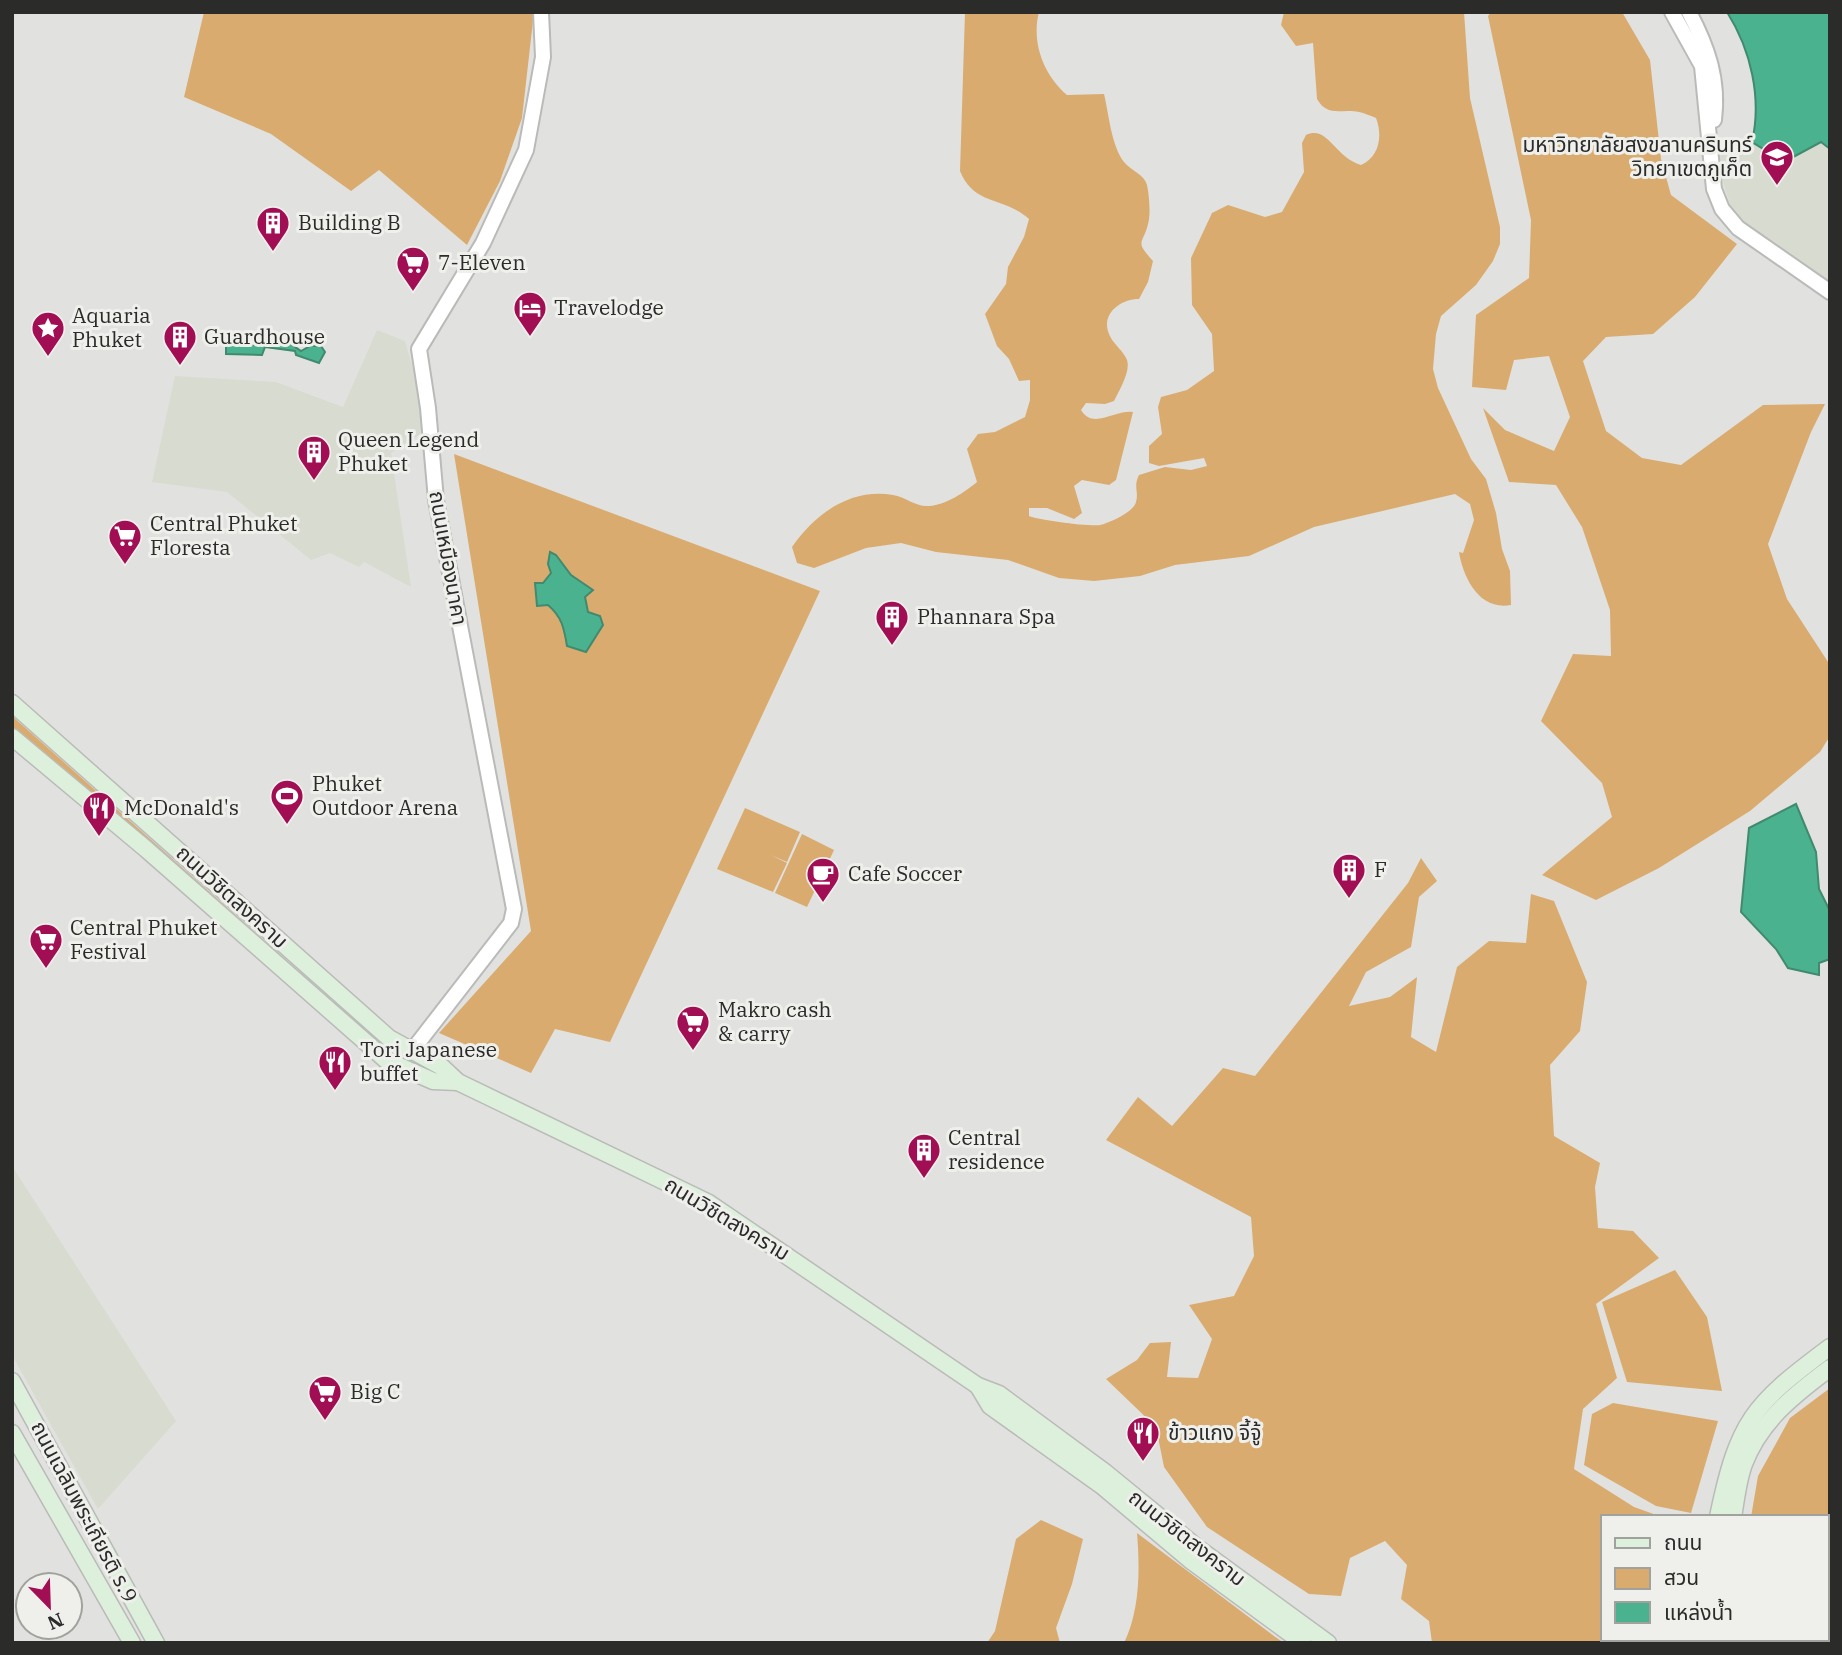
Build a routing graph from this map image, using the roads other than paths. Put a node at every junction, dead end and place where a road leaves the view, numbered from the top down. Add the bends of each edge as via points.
1 (541, 12) edge
2 (1672, 12) edge
3 (1689, 12) edge
4 (1711, 146) junction
5 (1830, 292) edge
6 (12, 703) edge
7 (12, 737) edge
8 (411, 1052) junction
9 (458, 1082) junction
10 (1830, 1347) edge
11 (1830, 1368) edge
12 (12, 1381) edge
13 (994, 1400) junction
14 (12, 1433) edge
15 (1718, 1515) edge
16 (1733, 1515) edge
17 (132, 1643) edge
18 (156, 1643) edge
19 (1303, 1643) edge
20 (1328, 1643) edge

1 - 8 street, ถนนเหมืองนาคา via 542,57 526,150 483,243 419,349 436,500 514,909 511,923
2 - 4 street via 1702,66
3 - 4 street via 1712,62 1717,98
4 - 5 street via 1714,189 1722,209 1738,228
6 - 8 main road, ถนนวิชิตสงคราม via 389,1038
7 - 9 main road, ถนนวิชิตสงคราม via 377,1054 433,1082
8 - 9 main road, ถนนวิชิตสงคราม via 442,1067
9 - 13 main road, ถนนวิชิตสงคราม via 709,1203
10 - 15 main road via 1780,1384 1749,1418 1730,1460
11 - 16 main road via 1794,1395 1763,1428 1744,1464
12 - 18 main road, ถนนเฉลิมพระเกียรติ ร.9
13 - 19 main road, ถนนวิชิตสงคราม via 1190,1560
13 - 20 main road, ถนนวิชิตสงคราม via 1109,1475 1199,1549
14 - 17 main road, ถนนเฉลิมพระเกียรติ ร.9

